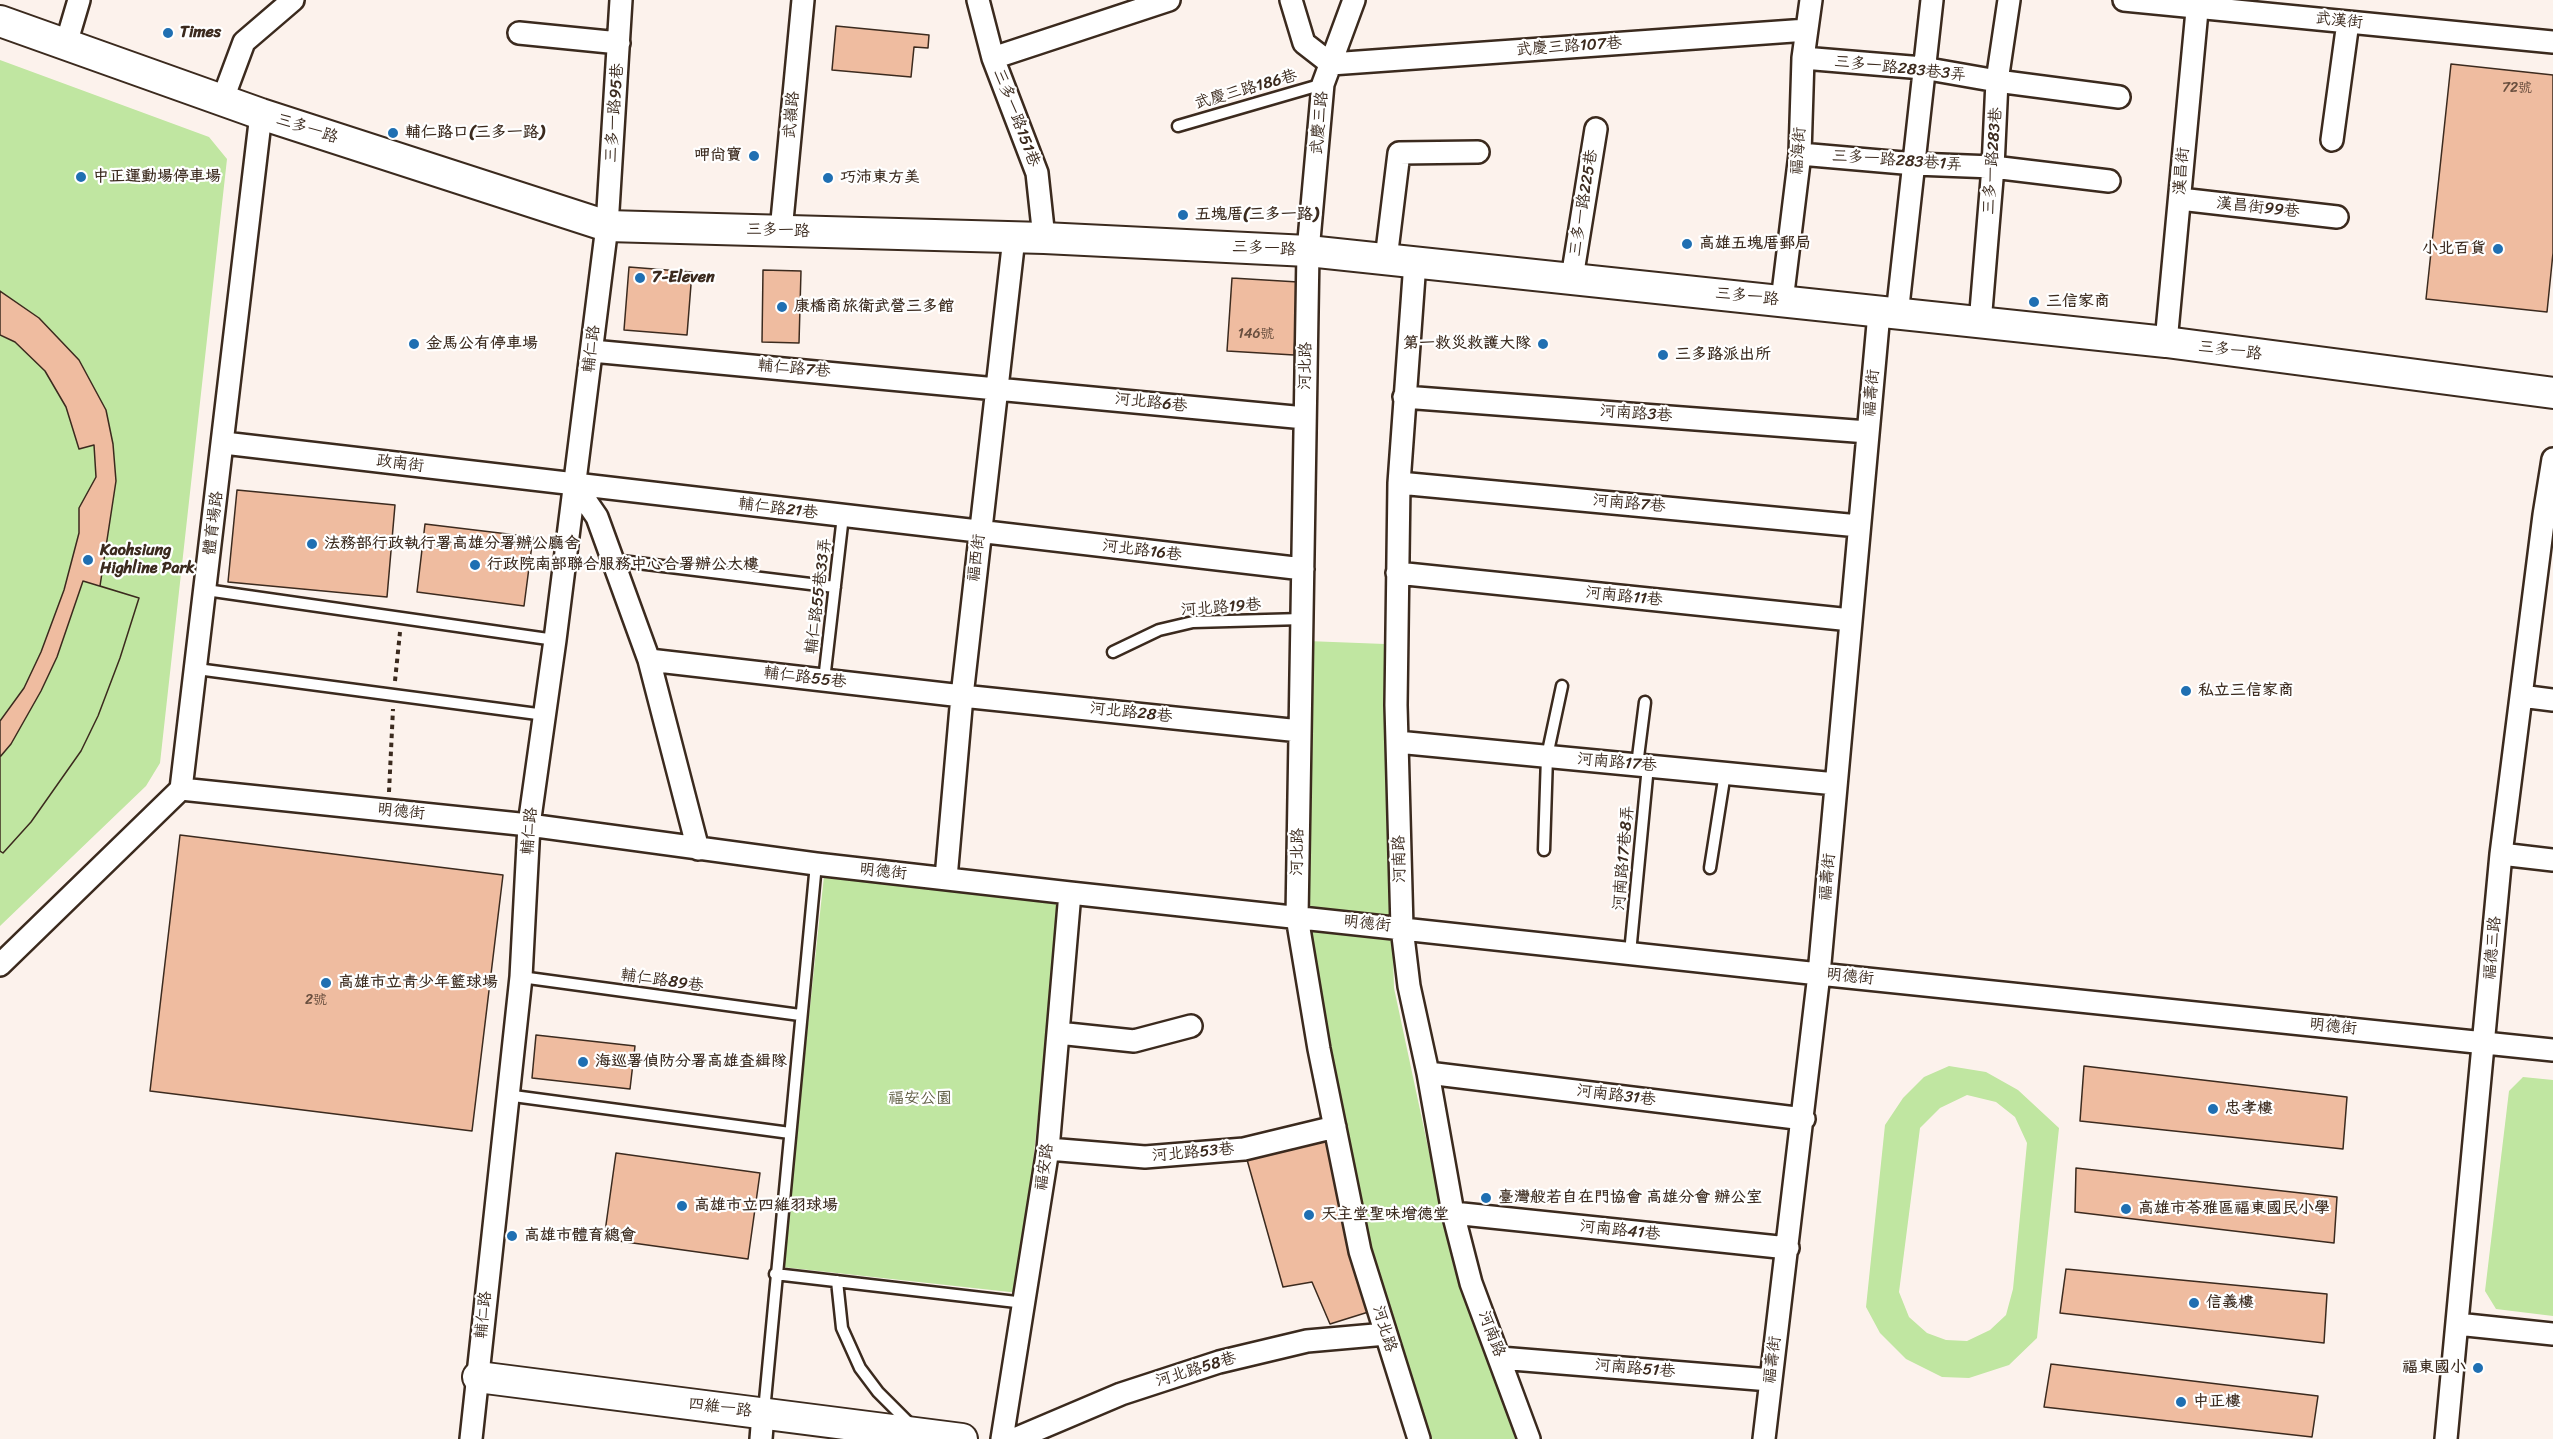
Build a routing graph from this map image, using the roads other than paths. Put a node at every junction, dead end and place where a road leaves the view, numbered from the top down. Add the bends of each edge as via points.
1 (79, 0) edge
2 (293, 0) edge
3 (621, 0) edge
4 (803, 0) edge
5 (978, 0) edge
6 (1169, 0) edge
7 (1291, 0) edge
8 (1354, 0) edge
9 (1811, 0) edge
10 (1932, 0) edge
11 (2009, 0) edge
12 (2124, 0) edge
13 (2198, 4) edge
14 (0, 21) edge
15 (2348, 22) junction
16 (1807, 30) junction
17 (519, 33) dead end
18 (2553, 42) edge
19 (619, 43) junction
20 (66, 44) junction
21 (993, 58) junction
22 (1803, 58) junction
23 (1331, 64) junction
24 (1923, 68) junction
25 (1998, 81) junction
26 (1323, 84) junction
27 (2119, 97) dead end
28 (222, 101) junction
29 (261, 114) junction
30 (1178, 126) dead end
31 (1596, 129) dead end
32 (2332, 140) dead end
33 (1478, 152) dead end
34 (1800, 154) junction
35 (1915, 164) junction
36 (1994, 167) junction
37 (2109, 181) dead end
38 (2180, 199) junction
39 (2337, 217) dead end
40 (607, 226) junction
41 (781, 231) junction
42 (1014, 238) junction
43 (1044, 238) junction
44 (1308, 251) junction
45 (1400, 260) junction
46 (1572, 278) junction
47 (1782, 301) junction
48 (1888, 314) junction
49 (1980, 323) junction
50 (2166, 342) junction
51 (592, 351) junction
52 (997, 388) junction
53 (2553, 393) edge
54 (1404, 397) junction
55 (1305, 418) junction
56 (1868, 432) junction
57 (224, 443) junction
58 (2553, 459) edge
59 (1399, 483) junction
60 (575, 484) junction
61 (2548, 515) edge
62 (843, 516) junction
63 (1859, 526) junction
64 (980, 532) junction
65 (613, 560) junction
66 (1303, 569) junction
67 (1397, 573) junction
68 (835, 587) junction
69 (206, 590) junction
70 (1302, 619) junction
71 (1851, 620) junction
72 (555, 640) junction
73 (1113, 652) dead end
74 (649, 660) junction
75 (196, 669) junction
76 (824, 680) junction
77 (1562, 686) dead end
78 (962, 696) junction
79 (2521, 696) junction
80 (2553, 700) edge
81 (1645, 702) dead end
82 (546, 715) junction
83 (1300, 731) junction
84 (1397, 742) junction
85 (1547, 756) junction
86 (1642, 765) junction
87 (1725, 773) junction
88 (1836, 784) junction
89 (181, 789) junction
90 (529, 825) junction
91 (698, 849) junction
92 (1544, 850) dead end
93 (2501, 854) junction
94 (2553, 860) edge
95 (816, 864) junction
96 (1710, 868) dead end
97 (946, 878) junction
98 (1070, 893) junction
99 (1297, 917) junction
100 (1402, 928) junction
101 (1630, 953) junction
102 (0, 965) edge
103 (1819, 974) junction
104 (521, 977) junction
105 (800, 1015) junction
106 (1191, 1026) dead end
107 (1058, 1033) junction
108 (2484, 1043) junction
109 (2553, 1050) edge
110 (1428, 1073) junction
111 (507, 1095) junction
112 (1804, 1119) junction
113 (1335, 1127) junction
114 (789, 1133) junction
115 (1048, 1149) junction
116 (1453, 1213) junction
117 (1788, 1248) junction
118 (775, 1275) junction
119 (837, 1281) junction
120 (1025, 1303) junction
121 (2457, 1324) junction
122 (1386, 1334) junction
123 (2553, 1334) edge
124 (1500, 1358) junction
125 (478, 1377) junction
126 (1770, 1380) junction
127 (762, 1426) edge
128 (917, 1432) junction
129 (471, 1439) edge
130 (962, 1439) edge
131 (1002, 1439) edge
132 (1015, 1439) edge
133 (1419, 1439) edge
134 (1529, 1439) edge
135 (1764, 1439) edge
136 (2446, 1439) edge

1 - 20 street
2 - 28 street via 244,42
3 - 19 street, 三多一路95巷
4 - 41 street, 武嶺路
5 - 21 street, 三多一路151巷
6 - 21 street
7 - 23 street via 1304,43
8 - 23 street, 武慶三路
9 - 16 street, 福海街
10 - 24 street, 福壽街
11 - 25 street, 三多一路283巷
12 - 13 street, 武漢街
13 - 15 street, 武漢街
13 - 38 street, 漢昌街
14 - 20 street, 三多一路
15 - 18 street, 武漢街
15 - 32 street
16 - 22 street, 福海街
16 - 23 street, 武慶三路107巷
17 - 19 street
19 - 40 street, 三多一路95巷
20 - 28 street, 三多一路
21 - 43 street, 三多一路151巷 via 1037,173
22 - 24 street, 三多一路283巷3弄
22 - 34 street, 福海街
23 - 26 street, 武慶三路
24 - 25 street, 三多一路283巷3弄
24 - 35 street, 福壽街
25 - 27 street, 三多一路283巷3弄
25 - 36 street, 三多一路283巷
26 - 30 lane, 武慶三路186巷
26 - 44 street, 武慶三路
28 - 29 street, 三多一路
29 - 40 street, 三多一路
29 - 57 street, 體育場路
31 - 46 street, 三多一路225巷
33 - 45 street, 河南路 via 1399,153
34 - 35 street, 三多一路283巷1弄
34 - 47 street, 福海街
35 - 36 street, 三多一路283巷1弄
35 - 48 street, 福壽街
36 - 37 street, 三多一路283巷1弄
36 - 49 street, 三多一路283巷
38 - 39 street, 漢昌街99巷
38 - 50 street, 漢昌街
40 - 41 street, 三多一路
40 - 51 street, 輔仁路
41 - 42 street, 三多一路
42 - 43 street, 三多一路
42 - 52 street, 福西街
43 - 44 street, 三多一路
44 - 45 street, 三多一路
44 - 55 street, 河北路
45 - 46 street, 三多一路
45 - 54 street, 河南路
46 - 47 street, 三多一路
47 - 48 street, 三多一路
48 - 49 street, 三多一路
48 - 56 street, 福壽街
49 - 50 street, 三多一路
50 - 53 street, 三多一路
51 - 52 street, 輔仁路7巷
51 - 60 street, 輔仁路
52 - 55 street, 河北路6巷
52 - 64 street, 福西街
54 - 56 street, 河南路3巷
54 - 59 street, 河南路
55 - 66 street, 河北路
56 - 63 street, 福壽街
57 - 60 street, 政南街
57 - 69 street, 體育場路
58 - 61 street, 福德三路
59 - 63 street, 河南路7巷
59 - 67 street, 河南路
60 - 62 street, 輔仁路21巷
60 - 65 street via 597,517
60 - 72 street, 輔仁路
61 - 79 street, 福德三路
62 - 64 street, 輔仁路21巷
62 - 68 lane, 輔仁路55巷33弄
63 - 71 street, 福壽街
64 - 66 street, 河北路16巷
64 - 78 street, 福西街
65 - 68 lane
65 - 74 street
66 - 70 street, 河北路
67 - 71 street, 河南路11巷
67 - 84 street, 河南路
68 - 76 lane, 輔仁路55巷33弄
69 - 72 lane
69 - 75 street, 體育場路
70 - 73 lane, 河北路19巷 via 1193,622 1160,630
70 - 83 street, 河北路
71 - 88 street, 福壽街
72 - 82 street, 輔仁路
74 - 76 street, 輔仁路55巷
74 - 91 street
75 - 82 lane
75 - 89 street, 體育場路
76 - 78 street, 輔仁路55巷
77 - 85 lane
78 - 83 street, 河北路28巷
78 - 97 street, 福西街
79 - 80 street
79 - 93 street, 福德三路
81 - 86 lane, 河南路17巷8弄
82 - 90 street, 輔仁路
83 - 99 street, 河北路
84 - 85 street, 河南路17巷
84 - 100 street, 河南路
85 - 86 street, 河南路17巷
85 - 92 lane
86 - 87 street, 河南路17巷
86 - 101 lane, 河南路17巷8弄
87 - 88 street, 河南路17巷
87 - 96 lane
88 - 103 street, 福壽街
89 - 90 street, 明德街
89 - 102 street
90 - 91 street, 明德街
90 - 104 street, 輔仁路
91 - 95 street, 明德街
93 - 94 street
93 - 108 street, 福德三路
95 - 97 street, 明德街
95 - 105 lane
97 - 98 street, 明德街
98 - 99 street, 明德街
98 - 107 street, 福安路
99 - 100 street, 明德街
99 - 113 street, 河北路
100 - 101 street, 明德街
100 - 110 street, 河南路 via 1409,986
101 - 103 street, 明德街
103 - 108 street, 明德街
103 - 112 street, 福壽街
104 - 105 lane, 輔仁路89巷
104 - 111 street, 輔仁路
105 - 114 lane
106 - 107 street via 1134,1041
107 - 115 street, 福安路
108 - 109 street, 明德街
108 - 121 street, 福德三路
110 - 112 street, 河南路31巷
110 - 116 street, 河南路
111 - 114 lane
111 - 125 street, 輔仁路
112 - 117 street, 福壽街
113 - 115 street, 河北路53巷 via 1244,1149 1145,1157
113 - 122 street, 河北路 via 1360,1251
114 - 118 lane
115 - 120 street, 福安路
116 - 117 street, 河南路41巷
116 - 124 street, 河南路 via 1471,1283
117 - 126 street, 福壽街
118 - 119 lane
118 - 127 lane
119 - 120 lane
119 - 128 lane via 842,1328 860,1368
120 - 131 street, 福安路
121 - 123 street
121 - 136 street, 福德三路
122 - 132 street, 河北路58巷 via 1307,1341 1219,1362 1121,1394
122 - 133 street, 河北路
124 - 126 street, 河南路51巷
124 - 134 street, 河南路
125 - 127 street, 四維一路
125 - 129 street, 輔仁路
126 - 135 street, 福壽街
127 - 128 street, 四維一路
128 - 130 street, 四維一路

